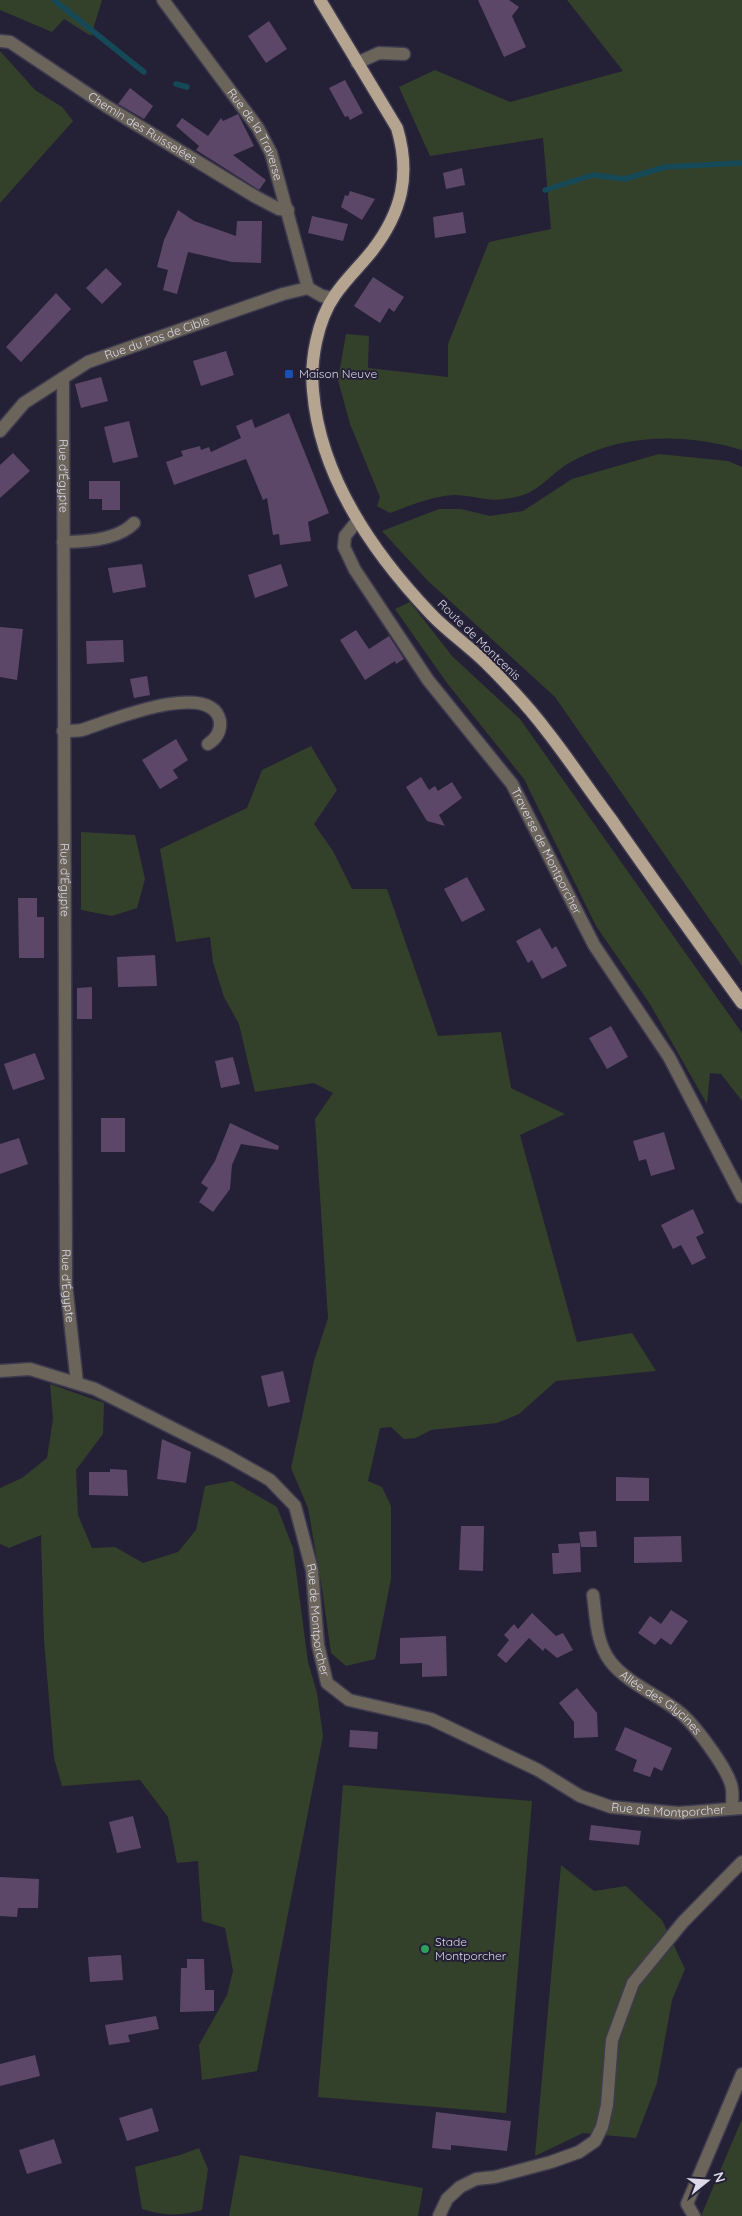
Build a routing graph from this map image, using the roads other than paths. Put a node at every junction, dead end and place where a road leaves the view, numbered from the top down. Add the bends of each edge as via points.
1 (163, 0) edge
2 (320, 0) edge
3 (0, 41) edge
4 (404, 54) dead end
5 (357, 63) junction
6 (288, 210) junction
7 (308, 288) junction
8 (336, 294) junction
9 (63, 378) junction
10 (0, 430) edge
11 (358, 520) junction
12 (134, 523) dead end
13 (63, 542) junction
14 (63, 731) junction
15 (208, 744) dead end
16 (742, 1003) edge
17 (742, 1197) edge
18 (0, 1371) edge
19 (76, 1383) junction
20 (593, 1594) dead end
21 (737, 1808) edge
22 (742, 1862) edge
23 (742, 2074) edge
24 (439, 2216) edge
25 (694, 2216) edge

1 - 6 street, Rue de la Traverse via 258,128 271,152
2 - 5 main road, Route de Montcenis
3 - 6 street, Chemin des Ruisselées via 10,42 106,106 256,197 279,210
4 - 5 street via 379,53
5 - 8 main road, Route de Montcenis via 397,128 404,150 404,176 401,196 391,222
6 - 7 street, Rue de la Traverse
7 - 8 street via 322,296
7 - 9 street, Rue du Pas de Cible via 88,362
8 - 11 main road, Route de Montcenis via 319,332 312,392 320,437 339,486
9 - 10 street, Rue du Pas de Cible via 24,403
9 - 13 street, Rue d'Égypte
11 - 16 main road, Route de Montcenis via 385,560 432,616 486,664 545,728
11 - 17 street, Traverse de Montporcher via 345,536 344,547 355,570 428,680 512,784 594,945 670,1057
12 - 13 street via 125,530 102,538
13 - 14 street, Rue d'Égypte
14 - 15 street via 80,730 132,713 198,702 215,711 220,722 215,739
14 - 19 street, Rue d'Égypte via 66,1284
18 - 19 street, Rue de Montporcher via 30,1369
19 - 21 street, Rue de Montporcher via 224,1454 270,1480 295,1506 312,1570 318,1645 328,1683 349,1700 432,1719 538,1770 580,1796 611,1808 680,1813
20 - 21 street, Allée des Glycines via 598,1633 610,1661 624,1675 679,1712 695,1728 730,1783
22 - 24 street via 683,1922 633,1983 612,2040 607,2105 595,2141 579,2152 551,2162 476,2179 448,2199
23 - 25 street via 687,2204

